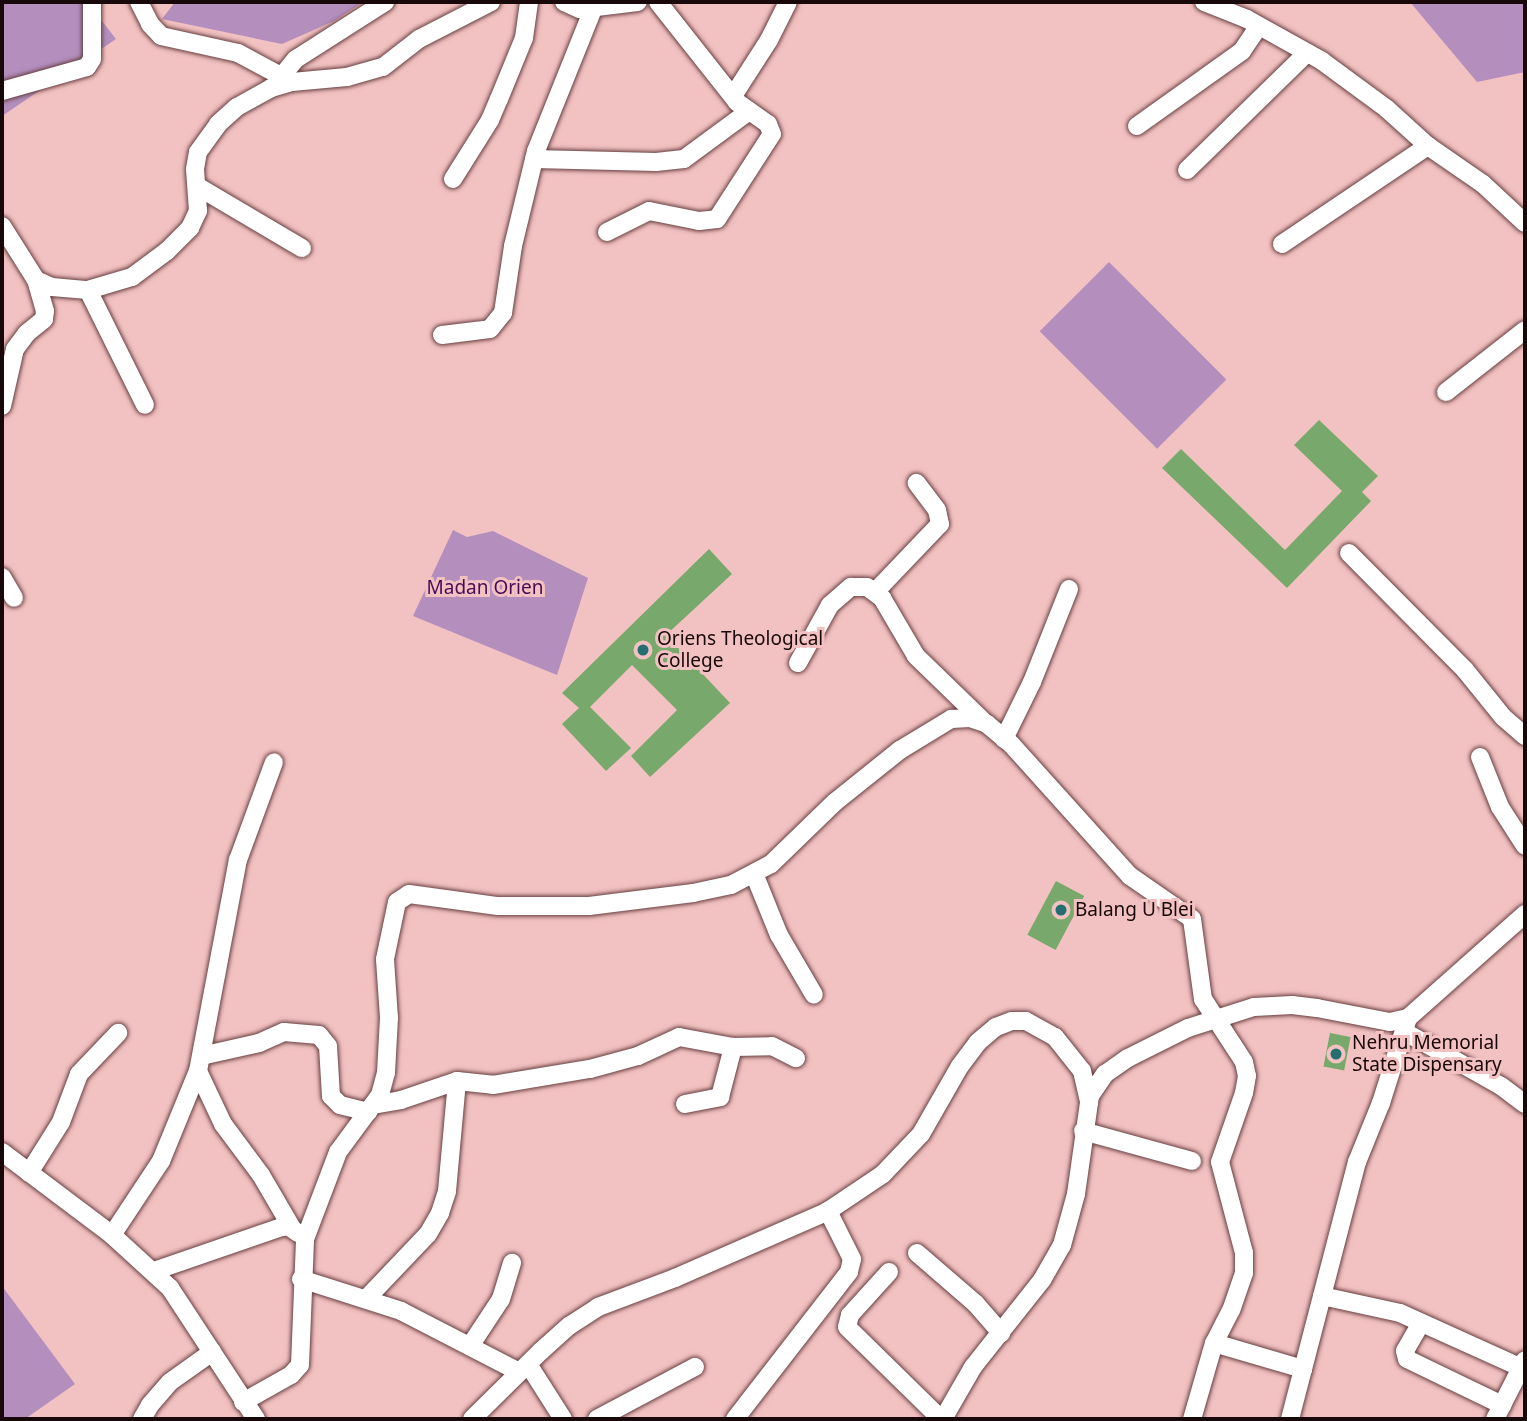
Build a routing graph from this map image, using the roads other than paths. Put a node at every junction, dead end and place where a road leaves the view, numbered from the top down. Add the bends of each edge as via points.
1 (92, 2) edge
2 (139, 2) edge
3 (386, 2) edge
4 (491, 2) edge
5 (529, 2) edge
6 (564, 2) edge
7 (638, 2) edge
8 (657, 2) edge
9 (788, 2) edge
10 (1203, 2) edge
11 (598, 4) edge
12 (1259, 26) junction
13 (1307, 53) junction
14 (287, 79) junction
15 (2, 91) edge
16 (733, 96) junction
17 (750, 111) junction
18 (1137, 126) dead end
19 (1428, 146) junction
20 (534, 159) junction
21 (1186, 170) dead end
22 (453, 179) dead end
23 (197, 187) junction
24 (1525, 223) edge
25 (2, 226) edge
26 (607, 232) dead end
27 (1282, 244) dead end
28 (302, 248) dead end
29 (36, 280) junction
30 (88, 290) junction
31 (1525, 330) edge
32 (442, 335) dead end
33 (1446, 392) dead end
34 (145, 405) dead end
35 (2, 406) edge
36 (917, 483) dead end
37 (1349, 553) dead end
38 (2, 576) edge
39 (1069, 589) dead end
40 (875, 592) junction
41 (14, 598) dead end
42 (798, 663) dead end
43 (987, 724) junction
44 (1525, 736) edge
45 (1004, 739) junction
46 (1480, 757) dead end
47 (274, 762) dead end
48 (1525, 846) edge
49 (754, 876) junction
50 (1525, 914) edge
51 (814, 995) dead end
52 (1213, 1018) junction
53 (1407, 1025) junction
54 (118, 1033) dead end
55 (733, 1046) junction
56 (796, 1058) dead end
57 (199, 1064) junction
58 (457, 1081) junction
59 (1088, 1102) junction
60 (685, 1104) dead end
61 (1525, 1104) edge
62 (370, 1108) junction
63 (1083, 1131) junction
64 (2, 1152) edge
65 (1192, 1160) dead end
66 (29, 1172) junction
67 (828, 1210) junction
68 (298, 1234) junction
69 (112, 1235) junction
70 (917, 1253) dead end
71 (512, 1263) dead end
72 (154, 1271) junction
73 (888, 1272) dead end
74 (302, 1279) junction
75 (1322, 1296) junction
76 (367, 1298) junction
77 (1421, 1322) junction
78 (1001, 1334) junction
79 (1214, 1343) junction
80 (470, 1346) junction
81 (212, 1352) junction
82 (1524, 1364) edge
83 (695, 1367) dead end
84 (524, 1368) junction
85 (1303, 1369) junction
86 (243, 1402) junction
87 (1499, 1412) edge
88 (150, 1414) edge
89 (256, 1419) edge
90 (472, 1419) edge
91 (563, 1419) edge
92 (597, 1419) edge
93 (735, 1419) edge
94 (942, 1419) edge
95 (1192, 1419) edge
96 (1290, 1419) edge

1 - 15 street via 93,50 87,67
2 - 14 street via 161,36 238,53
3 - 14 street via 296,59
4 - 14 street via 419,39 383,67 347,77
5 - 22 street via 524,38 490,120
6 - 11 street via 580,9
7 - 11 street
8 - 16 street
9 - 16 street
10 - 12 street
11 - 20 street
12 - 13 street
12 - 18 street via 1242,51
13 - 19 street via 1387,109
13 - 21 street
14 - 23 street via 237,107 218,124 198,152
16 - 17 street
17 - 20 street via 684,159
17 - 26 street via 768,124 772,134 721,216 699,222 649,211
19 - 24 street via 1483,184
19 - 27 street
20 - 32 street via 503,313 490,329
23 - 28 street
23 - 30 street via 198,211 190,228 167,251 132,277
25 - 29 street
29 - 30 street via 52,287
29 - 35 street via 44,320 15,349
30 - 34 street
31 - 33 street
36 - 40 street via 937,510 940,524
37 - 44 street
38 - 41 street
39 - 45 street
40 - 42 street via 859,585 838,596 819,620
40 - 43 street via 916,656
43 - 45 street
43 - 49 street via 970,718 951,719 932,728 849,790
45 - 52 street via 1130,876 1192,919 1203,999
46 - 48 street via 1500,807
47 - 57 street via 238,860
49 - 51 street via 779,935
49 - 62 street via 693,893 589,906 498,906 404,895 397,902 387,941 386,1073 380,1095
50 - 53 street
52 - 53 street via 1254,1007 1292,1005
52 - 59 street via 1128,1058 1095,1085
52 - 79 street via 1244,1062 1247,1076 1220,1162 1244,1253 1244,1273
53 - 61 street
53 - 75 street via 1356,1163
54 - 66 street via 79,1074 61,1122
55 - 56 street via 772,1046
55 - 58 street via 679,1037 638,1056 590,1069 493,1085
55 - 60 street via 720,1097
57 - 62 street via 284,1032 319,1035 328,1045 331,1096 341,1105
57 - 68 street via 223,1124
57 - 69 street via 160,1161
58 - 62 street
58 - 76 street via 447,1191 440,1213 428,1234
59 - 63 street
59 - 67 street via 1082,1071 1055,1037 1026,1020 996,1027 960,1066 921,1134 901,1157
62 - 68 street via 338,1152
63 - 65 street
63 - 78 street via 1076,1194 1062,1245
64 - 66 street
66 - 69 street
67 - 84 street via 598,1307 569,1326
67 - 93 street via 852,1259 849,1272
68 - 72 street via 282,1227
68 - 74 street
69 - 72 street
70 - 78 street via 975,1303
71 - 80 street via 501,1300
72 - 81 street
73 - 94 street via 850,1315 847,1327
74 - 76 street
74 - 86 street via 297,1371
75 - 77 street
75 - 85 street
76 - 80 street
77 - 82 street
77 - 87 street via 1405,1351 1407,1359
78 - 94 street via 973,1367
79 - 85 street
79 - 95 street
80 - 84 street
81 - 86 street
81 - 88 street via 170,1382
82 - 87 street
83 - 92 street
84 - 90 street
84 - 91 street
85 - 96 street
86 - 89 street

